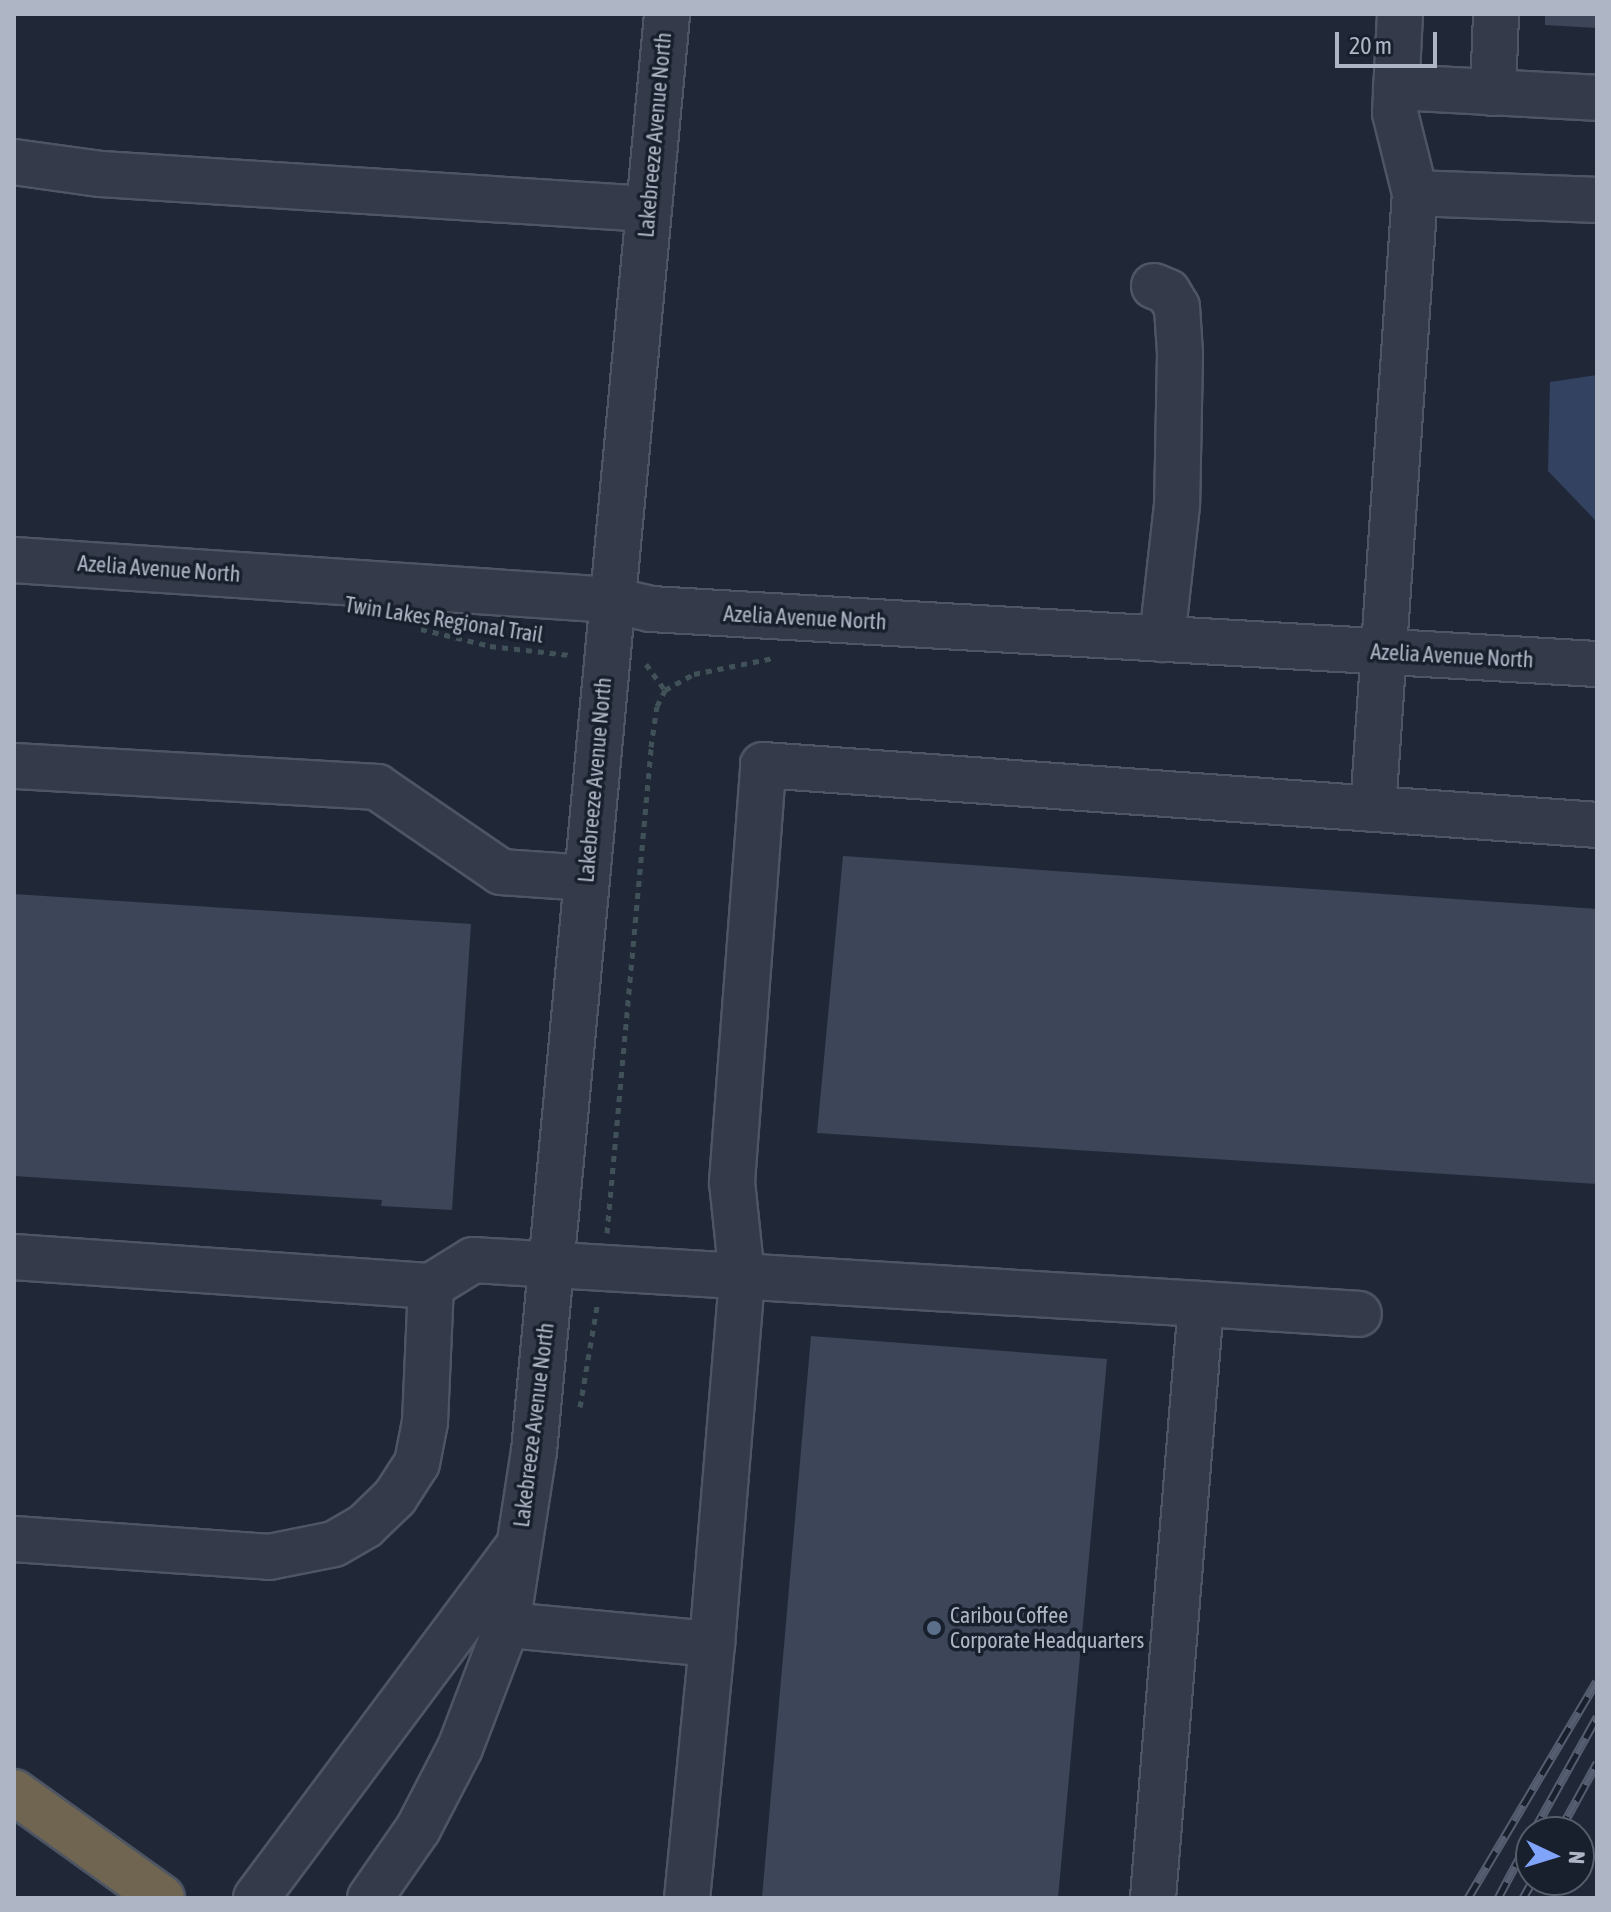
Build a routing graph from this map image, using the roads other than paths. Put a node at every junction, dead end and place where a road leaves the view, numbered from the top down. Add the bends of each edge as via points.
1 (667, 14) edge
2 (1400, 14) edge
3 (1496, 14) edge
4 (1396, 87) junction
5 (1493, 93) junction
6 (1597, 98) edge
7 (14, 162) edge
8 (1415, 193) junction
9 (1597, 200) edge
10 (648, 209) junction
11 (1154, 286) dead end
12 (14, 560) edge
13 (612, 600) junction
14 (1162, 639) junction
15 (1383, 653) junction
16 (1597, 664) edge
17 (14, 766) edge
18 (1373, 809) junction
19 (1597, 825) edge
20 (587, 878) junction
21 (14, 1257) edge
22 (552, 1267) junction
23 (742, 1277) junction
24 (431, 1286) junction
25 (1201, 1304) junction
26 (1359, 1314) dead end
27 (14, 1539) edge
28 (519, 1546) junction
29 (507, 1625) junction
30 (712, 1644) junction
31 (14, 1792) edge
32 (162, 1898) edge
33 (256, 1898) edge
34 (370, 1898) edge
35 (687, 1898) edge
36 (1153, 1898) edge

1 - 10 street, Lakebreeze Avenue North
2 - 4 street
3 - 5 street
4 - 5 street
4 - 8 street via 1395,113
5 - 6 street
7 - 10 street via 101,174
8 - 9 street
8 - 15 street
10 - 13 street, Lakebreeze Avenue North
11 - 14 street via 1168,292 1177,307 1180,354 1177,505
12 - 13 street, Azelia Avenue North
13 - 14 street, Azelia Avenue North via 651,609
13 - 20 street, Lakebreeze Avenue North via 625,662
14 - 15 street, Azelia Avenue North
15 - 16 street, Azelia Avenue North
15 - 18 street
17 - 20 street via 377,787 501,872
18 - 19 street
18 - 23 street via 763,765 732,1182
20 - 22 street, Lakebreeze Avenue North
21 - 24 street
22 - 23 street
22 - 24 street via 473,1260
22 - 28 street, Lakebreeze Avenue North
23 - 25 street
23 - 30 street
24 - 27 street via 425,1422 417,1463 395,1497 365,1526 334,1544 269,1557
25 - 26 street
25 - 36 street
28 - 29 street, Lakebreeze Avenue North
28 - 33 street, Lakebreeze Avenue North
29 - 30 street
29 - 34 street, Lakebreeze Avenue North via 460,1748 418,1829
30 - 35 street
31 - 32 highway

